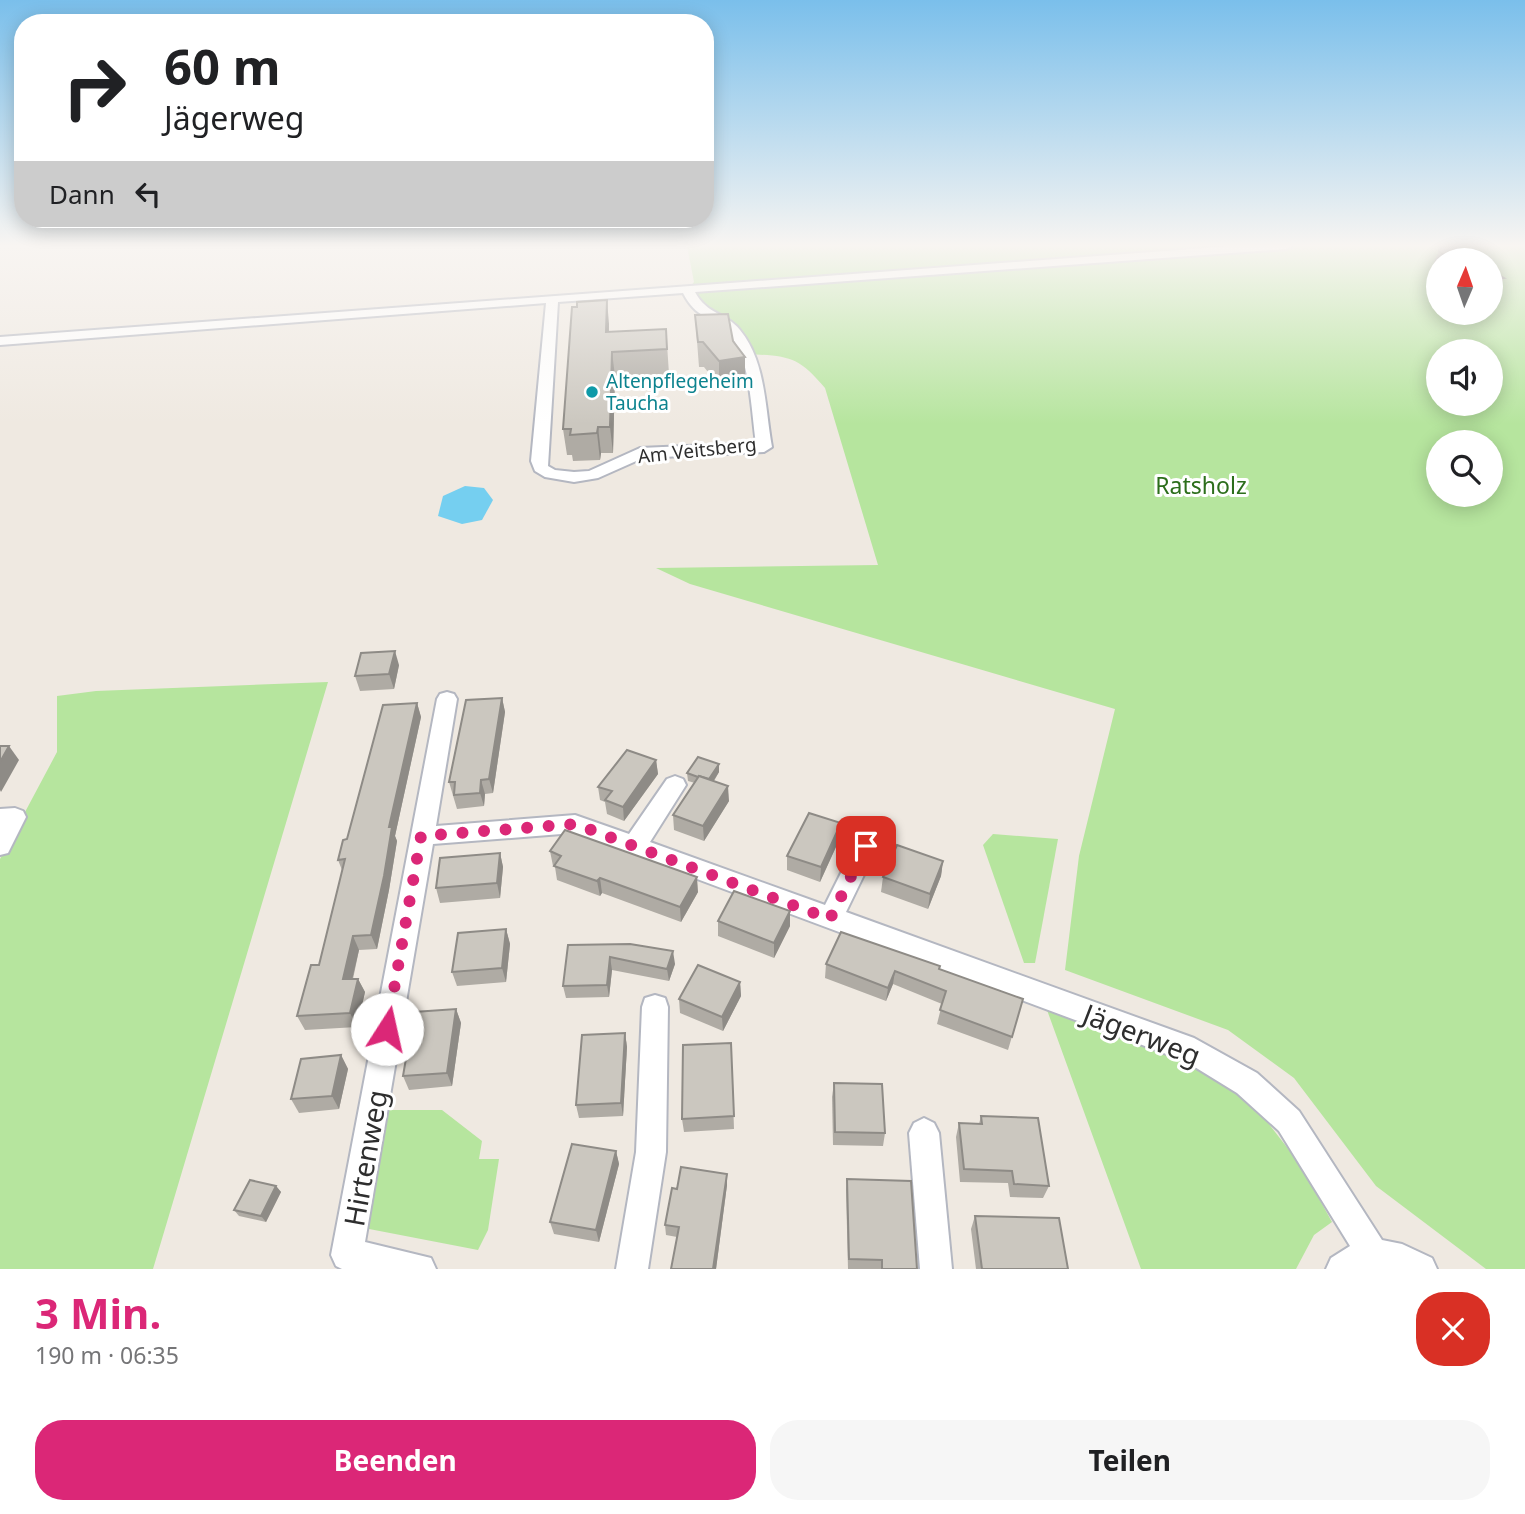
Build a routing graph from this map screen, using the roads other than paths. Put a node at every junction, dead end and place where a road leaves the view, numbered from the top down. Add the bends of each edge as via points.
1 (474, 305) edge
2 (552, 305) edge
3 (694, 305) edge
4 (0, 341) edge
5 (447, 699) dead end
6 (675, 785) dead end
7 (0, 818) edge
8 (421, 836) junction
9 (0, 846) edge
10 (634, 846) junction
11 (866, 846) dead end
12 (830, 919) junction
13 (655, 1007) dead end
14 (924, 1133) dead end
15 (1374, 1256) junction
16 (420, 1269) edge
17 (632, 1269) edge
18 (936, 1269) edge
19 (1342, 1269) edge
20 (1421, 1269) edge

1 - 4 street
2 - 3 street, Am Veitsberg via 539,461 551,474 574,477 592,475 640,453 764,447 747,354 734,330
5 - 8 street, Hirtenweg
6 - 10 street
7 - 9 street via 15,817
8 - 10 street, Jägerweg via 575,824
8 - 16 street, Hirtenweg via 347,1255
10 - 12 street, Jägerweg
11 - 12 street
12 - 15 street, Jägerweg via 1194,1051 1247,1083 1289,1121
13 - 17 street via 651,1152
14 - 18 street
15 - 19 street via 1359,1258
15 - 20 street via 1393,1257

